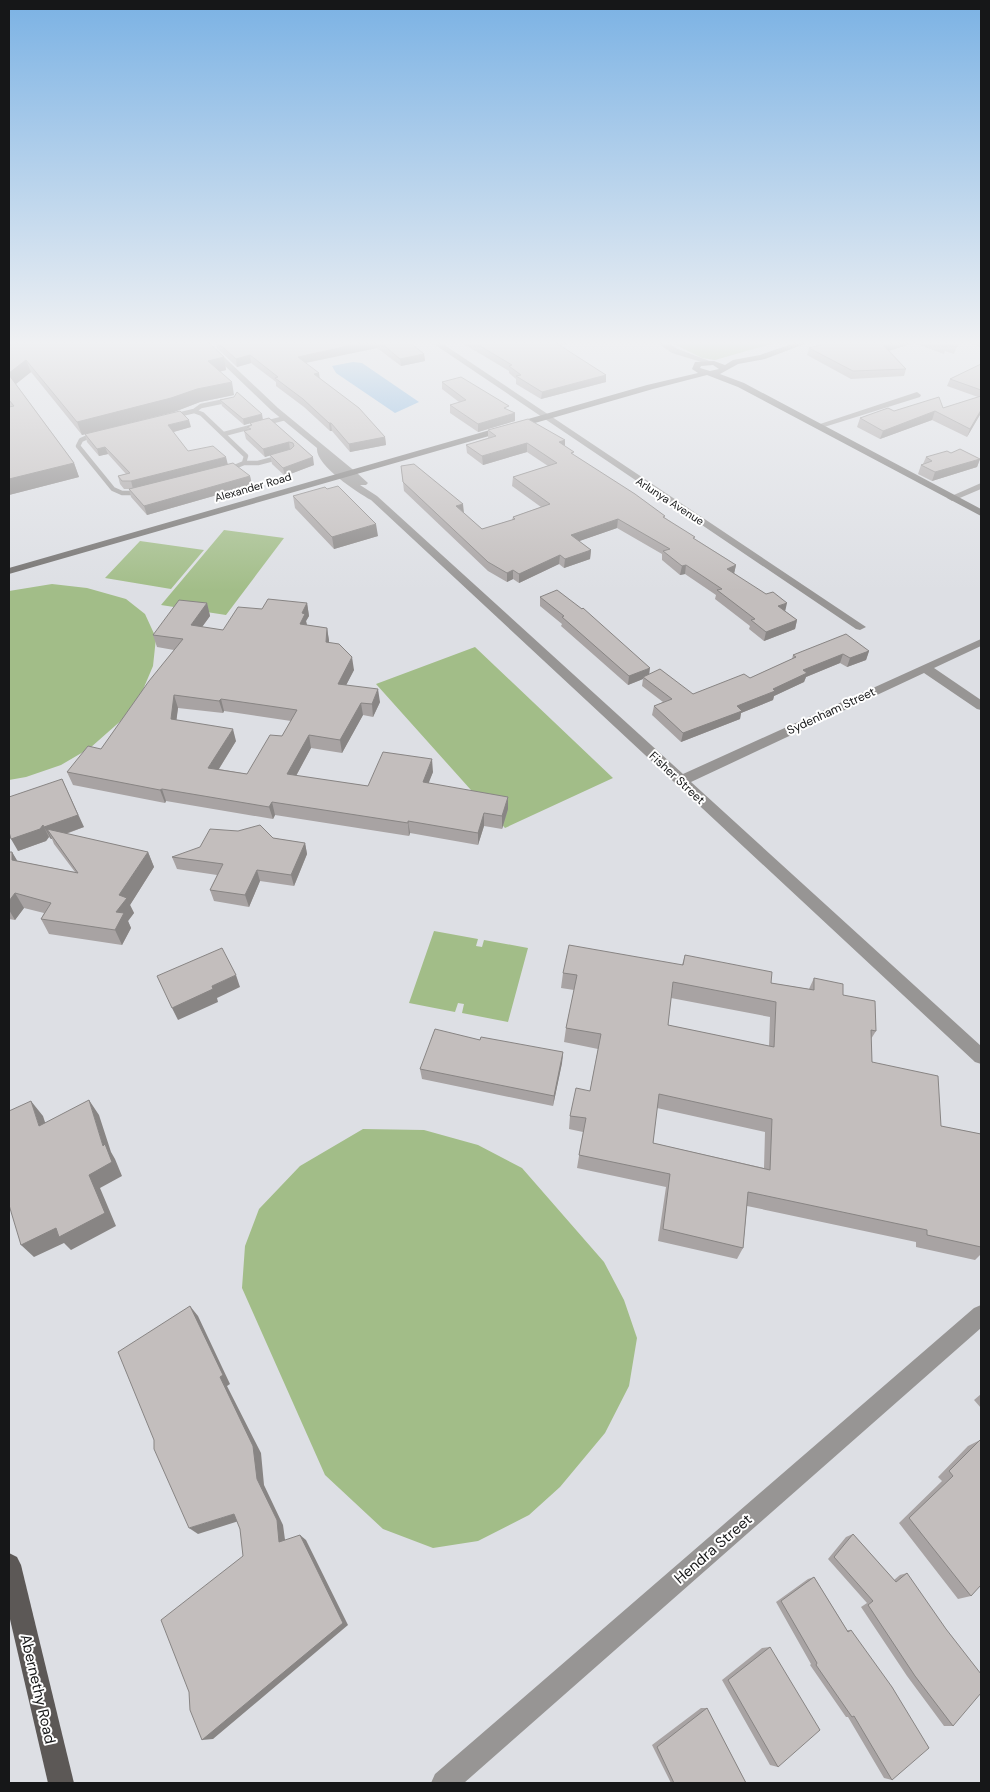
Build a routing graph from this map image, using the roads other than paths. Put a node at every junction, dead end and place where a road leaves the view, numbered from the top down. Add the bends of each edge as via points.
1 (141, 424) edge
2 (213, 424) edge
3 (264, 424) edge
4 (292, 424) edge
5 (515, 424) edge
6 (554, 424) edge
7 (814, 424) edge
8 (826, 424) edge
9 (818, 426) junction
10 (224, 434) junction
11 (321, 449) junction
12 (291, 454) edge
13 (244, 463) junction
14 (350, 470) junction
15 (338, 473) junction
16 (981, 486) edge
17 (374, 498) junction
18 (952, 498) junction
19 (981, 513) edge
20 (9, 563) edge
21 (9, 571) edge
22 (860, 626) dead end
23 (981, 642) edge
24 (925, 668) junction
25 (981, 706) edge
26 (680, 780) junction
27 (981, 1057) edge
28 (981, 1315) edge
29 (9, 1565) edge
30 (61, 1783) edge
31 (444, 1783) edge

1 - 13 lane via 90,436 81,440 78,446 113,490 134,492
2 - 10 lane
3 - 10 lane
4 - 11 street, Fisher Street
5 - 14 main road, Alexander Road
6 - 22 street, Arlunya Avenue
7 - 9 main road
8 - 9 street
9 - 18 main road
10 - 13 lane via 246,456
11 - 14 street, Fisher Street
11 - 15 street, Fisher Street via 321,454
12 - 13 lane via 258,463
14 - 15 main road, Alexander Road
14 - 17 street, Fisher Street via 370,488
15 - 17 street, Fisher Street
15 - 20 main road, Alexander Road
15 - 21 main road, Alexander Road
16 - 18 street
17 - 26 street, Fisher Street
18 - 19 main road
23 - 24 street, Sydenham Street
24 - 25 street
24 - 26 street, Sydenham Street
26 - 27 street, Fisher Street
28 - 31 street, Hendra Street
29 - 30 main road, Abernethy Road

